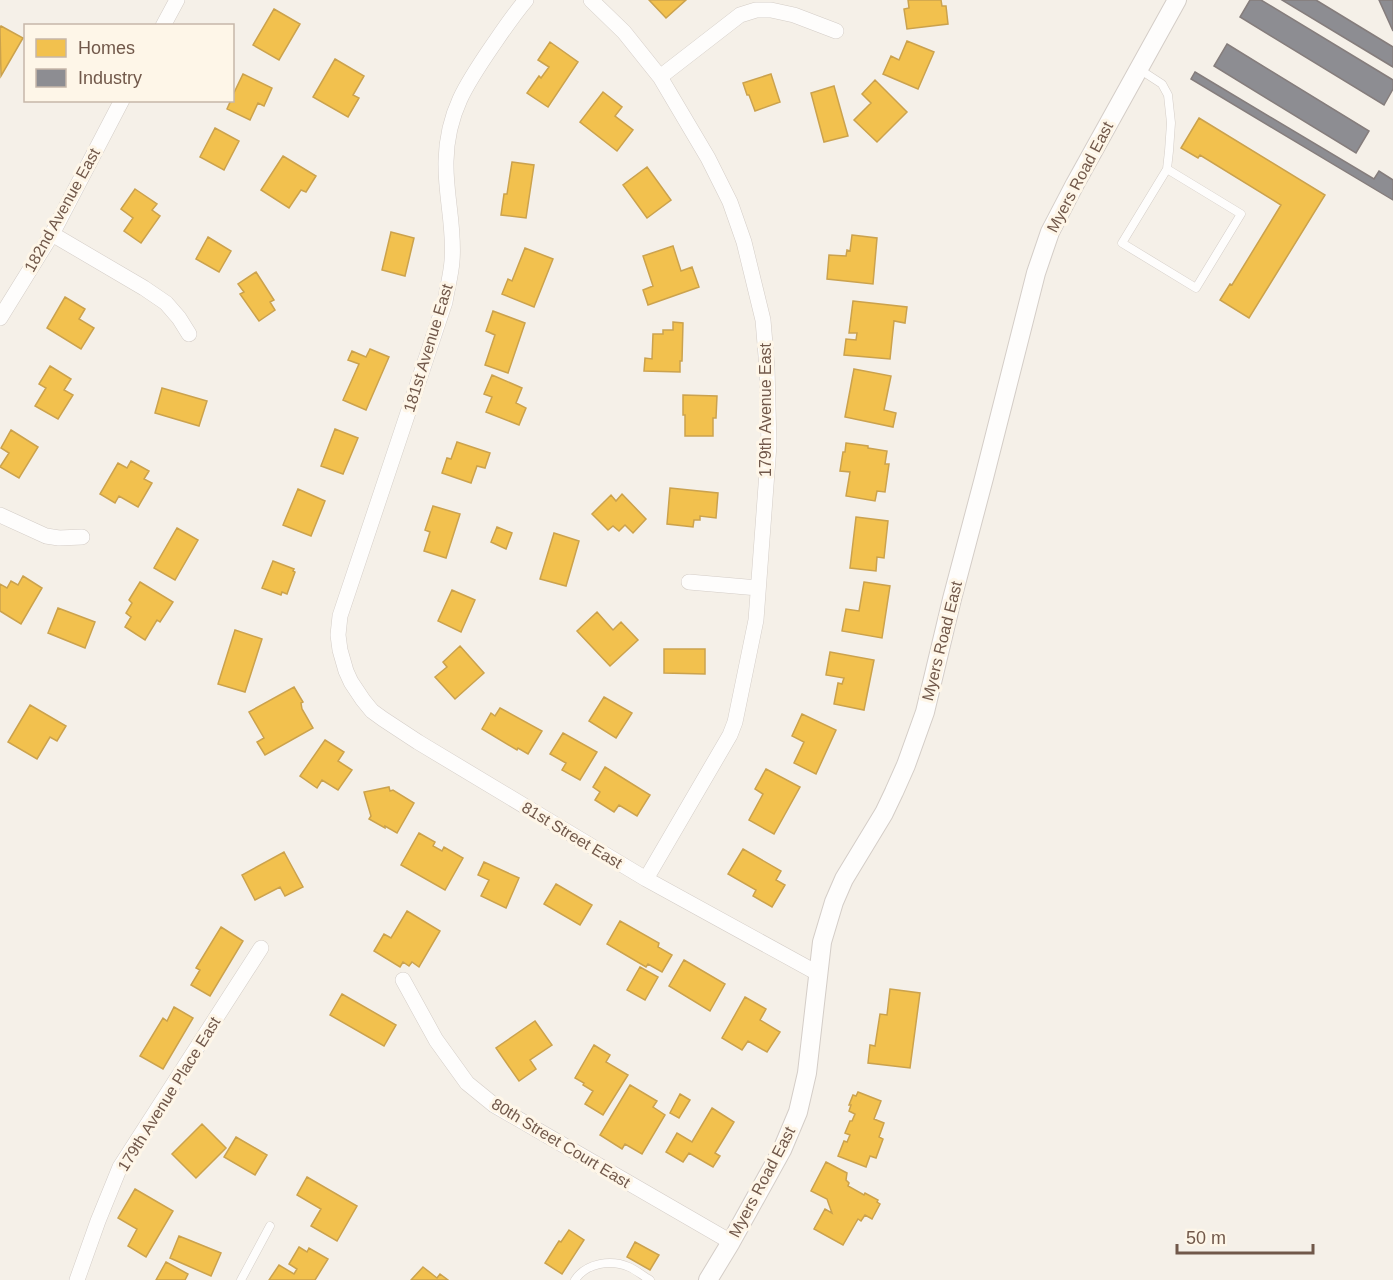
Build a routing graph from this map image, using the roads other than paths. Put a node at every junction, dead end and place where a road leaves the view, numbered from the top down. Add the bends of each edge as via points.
1 (177, 0) edge
2 (526, 0) edge
3 (591, 0) edge
4 (1177, 0) edge
5 (164, 24) edge
6 (836, 31) dead end
7 (1139, 69) junction
8 (660, 77) junction
9 (121, 102) edge
10 (1167, 170) junction
11 (52, 234) junction
12 (0, 318) edge
13 (189, 334) dead end
14 (0, 515) edge
15 (82, 537) dead end
16 (689, 582) dead end
17 (758, 588) junction
18 (346, 671) joint
19 (646, 879) junction
20 (261, 948) dead end
21 (819, 974) junction
22 (403, 980) dead end
23 (270, 1226) dead end
24 (731, 1242) junction
25 (77, 1280) edge
26 (241, 1280) edge
27 (575, 1280) edge
28 (650, 1280) edge
29 (708, 1280) edge

1 - 5 street
2 - 18 street, 181st Avenue East via 475,72 451,121 446,164 452,262 445,302 340,616 338,635
3 - 8 street, 179th Avenue East via 624,32
4 - 7 street, Myers Road East
6 - 8 street via 794,15 756,10 740,15
7 - 10 lane via 1162,84 1168,96 1171,123
7 - 21 street, Myers Road East via 1050,232 951,599 925,712 884,813 834,902 822,942
8 - 17 street, 179th Avenue East via 730,202 763,320 769,446
9 - 11 street, 182nd Avenue East
10 - 10 lane via 1122,243 1196,288 1241,214
11 - 12 street, 182nd Avenue East
11 - 13 street via 166,303
14 - 15 street via 46,537
16 - 17 street
17 - 19 street, 179th Avenue East via 756,620 730,735
18 - 19 street, 81st Street East via 363,700 383,719
19 - 21 street, 81st Street East
20 - 25 street, 179th Avenue Place East via 120,1167
21 - 24 street, Myers Road East via 807,1073 798,1112 782,1150
22 - 24 street, 80th Street Court East via 436,1040 467,1083 494,1105
23 - 26 lane
24 - 29 street, Myers Road East
27 - 28 lane via 607,1262 627,1266

